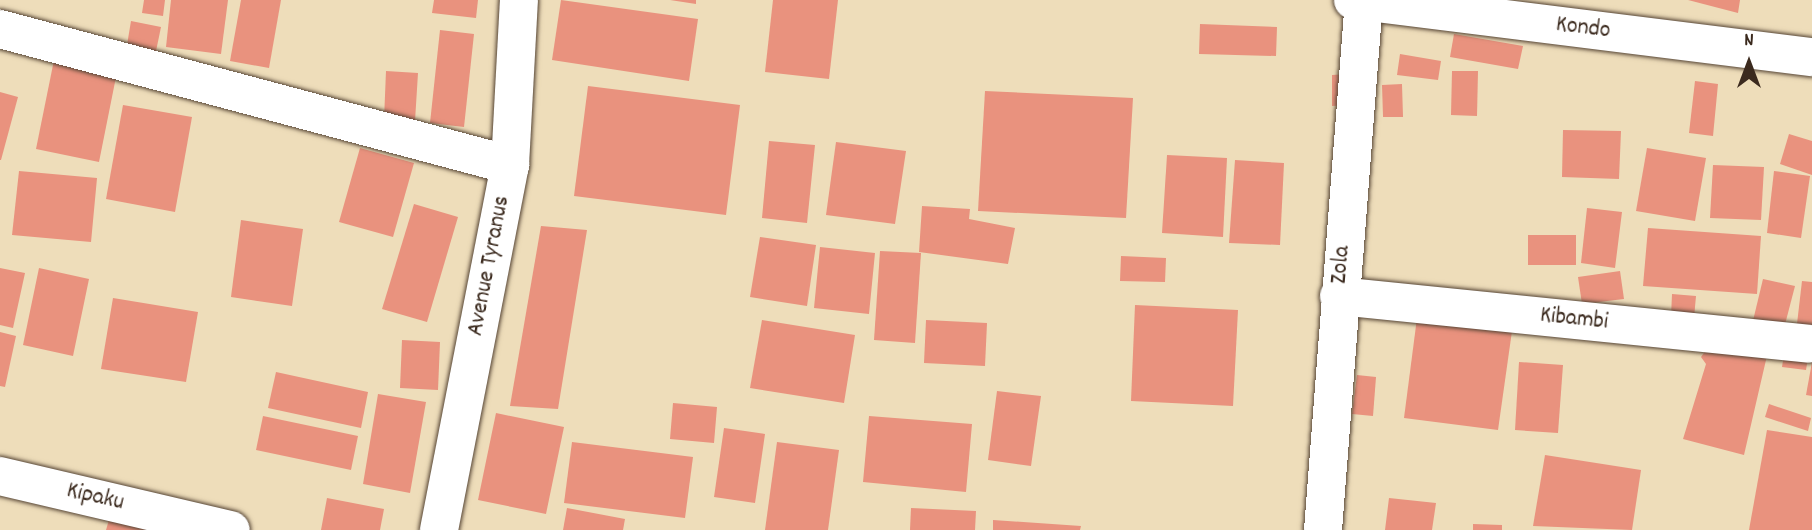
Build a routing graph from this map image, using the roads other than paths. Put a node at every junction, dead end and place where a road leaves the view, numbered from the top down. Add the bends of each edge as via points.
1 (519, 0) edge
2 (1361, 1) edge
3 (0, 29) edge
4 (1812, 57) edge
5 (510, 165) junction
6 (1339, 296) junction
7 (1809, 344) dead end
8 (0, 476) edge
9 (232, 530) edge
10 (439, 530) edge
11 (1322, 530) edge

1 - 5 street, Avenue Tyranus
2 - 4 street, Kondo
2 - 6 street, Zola
3 - 5 street
5 - 10 street, Avenue Tyranus
6 - 7 street, Kibambi
6 - 11 street, Zola
8 - 9 street, Kipaku

